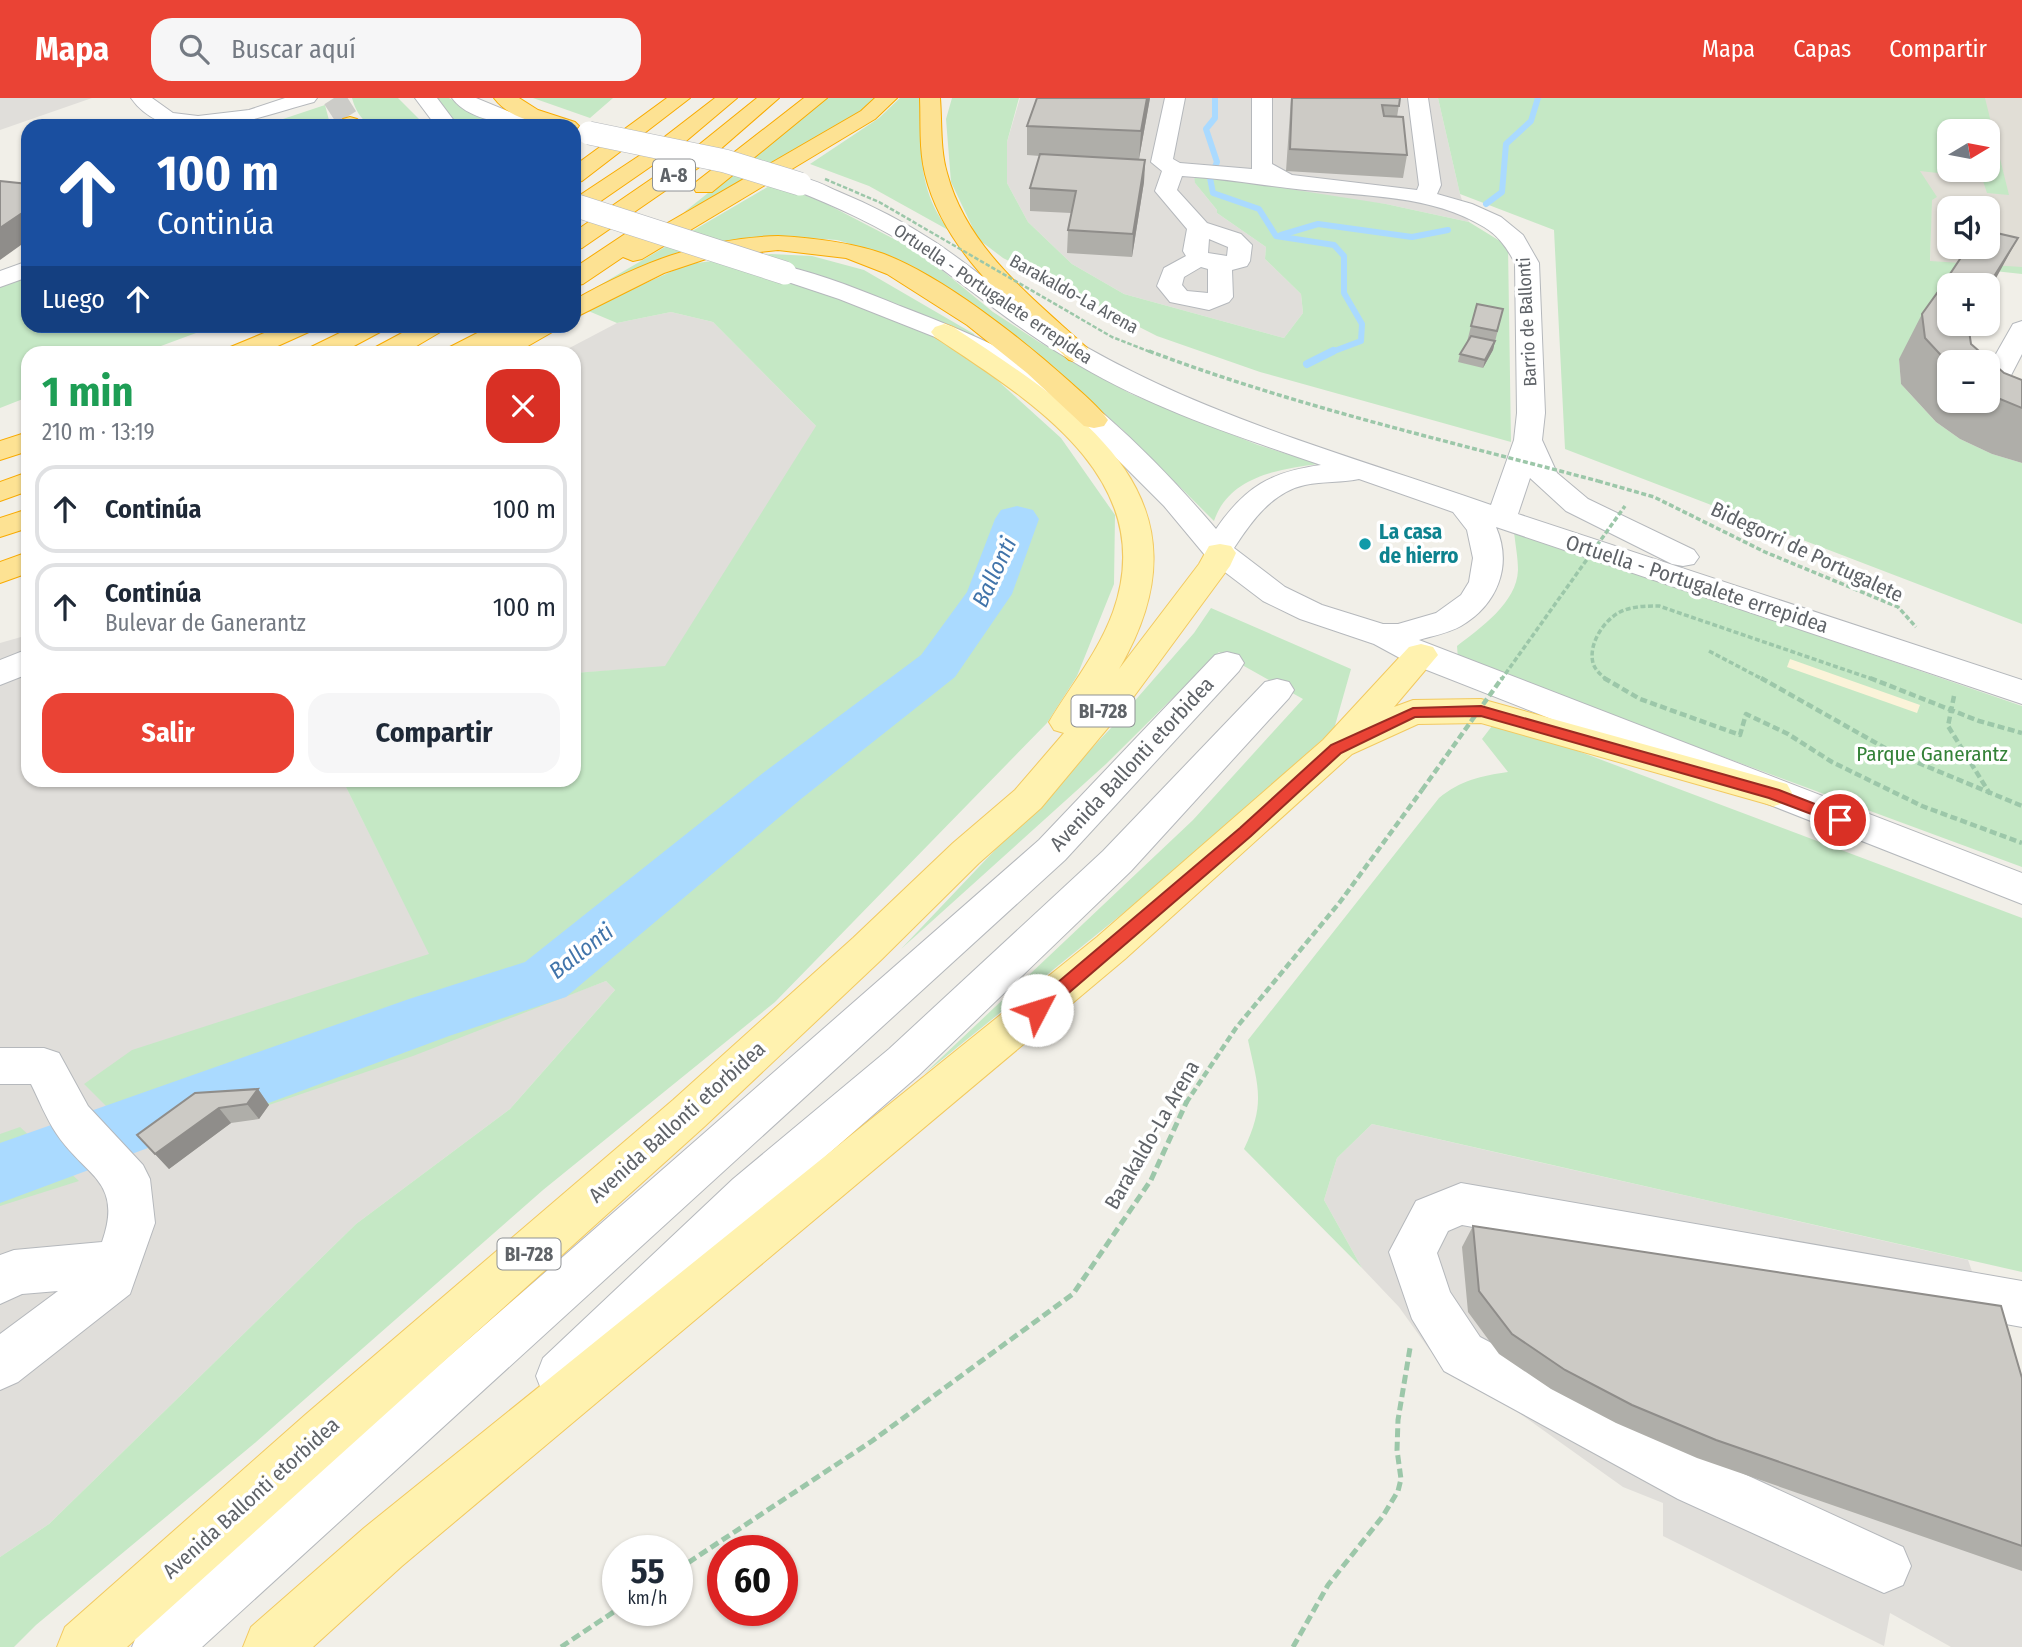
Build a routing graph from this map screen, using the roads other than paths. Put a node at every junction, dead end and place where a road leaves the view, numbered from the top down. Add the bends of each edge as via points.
1 (425, 98) edge
2 (462, 98) edge
3 (503, 98) edge
4 (680, 98) edge
5 (727, 98) edge
6 (769, 98) edge
7 (817, 98) edge
8 (887, 98) edge
9 (1175, 98) edge
10 (1262, 98) edge
11 (1418, 98) edge
12 (303, 99) edge
13 (144, 102) edge
14 (932, 103) edge
15 (268, 111) junction
16 (617, 116) dead end
17 (155, 119) edge
18 (179, 119) edge
19 (231, 119) edge
20 (254, 119) edge
21 (443, 119) edge
22 (517, 119) edge
23 (544, 119) edge
24 (581, 130) edge
25 (581, 133) edge
26 (1261, 160) junction
27 (1176, 169) junction
28 (581, 171) edge
29 (1233, 174) junction
30 (1287, 181) junction
31 (1424, 198) junction
32 (581, 203) edge
33 (581, 209) edge
34 (1199, 229) junction
35 (581, 238) edge
36 (21, 271) edge
37 (581, 274) edge
38 (0, 280) edge
39 (581, 285) edge
40 (581, 306) edge
41 (2022, 329) edge
42 (944, 332) junction
43 (261, 333) edge
44 (286, 333) edge
45 (359, 333) edge
46 (420, 333) edge
47 (494, 333) edge
48 (499, 333) edge
49 (525, 333) edge
50 (239, 346) edge
51 (256, 346) edge
52 (334, 346) edge
53 (397, 346) edge
54 (480, 346) edge
55 (481, 346) edge
56 (488, 346) edge
57 (1078, 354) junction
58 (2022, 412) edge
59 (1094, 420) junction
60 (21, 444) edge
61 (0, 451) edge
62 (1524, 453) junction
63 (1364, 471) junction
64 (21, 484) edge
65 (1418, 490) junction
66 (0, 492) edge
67 (1482, 518) junction
68 (21, 520) edge
69 (0, 528) edge
70 (1219, 551) junction
71 (21, 565) edge
72 (0, 573) edge
73 (1448, 620) junction
74 (1381, 635) junction
75 (1421, 655) junction
76 (1937, 655) junction
77 (1227, 663) dead end
78 (21, 664) edge
79 (0, 674) edge
80 (1277, 690) dead end
81 (2022, 692) edge
82 (1336, 749) junction
83 (1774, 793) junction
84 (966, 853) junction
85 (2022, 889) edge
86 (0, 1066) edge
87 (118, 1263) junction
88 (0, 1281) edge
89 (2022, 1304) edge
90 (0, 1365) edge
91 (383, 1547) junction
92 (1884, 1566) dead end
93 (85, 1647) edge
94 (160, 1647) edge
95 (271, 1647) edge

1 - 21 street
2 - 22 street
3 - 23 highway
4 - 28 highway
5 - 32 highway via 612,186
6 - 35 highway, A-8 via 693,161
7 - 37 highway via 678,207
8 - 39 highway via 868,114
9 - 27 street via 1162,162
10 - 26 street
11 - 31 street via 1430,185
12 - 15 street
13 - 17 street
13 - 18 street via 158,114
14 - 57 highway via 936,175 968,245
15 - 19 street
15 - 20 street
16 - 24 highway
25 - 57 street, Ortuella - Portugalete errepidea, bridge via 725,161 863,210 907,235
26 - 29 street via 1249,170
26 - 30 street via 1261,167
27 - 29 street, Barrio de Ballonti
27 - 34 street via 1166,191
29 - 30 street, Barrio de Ballonti
30 - 31 street, Barrio de Ballonti
31 - 62 street, Barrio de Ballonti via 1465,209 1496,225 1524,251 1531,386
33 - 42 street, bridge via 848,294
34 - 34 street via 1195,251 1210,261 1238,261 1240,245 1233,239
36 - 38 street
40 - 59 highway via 651,269 712,250 780,244 841,249 900,270 962,309 1052,379
41 - 58 street via 1992,385 2013,409
42 - 59 street via 1000,358
42 - 84 main road via 1034,394 1075,429 1111,472 1127,500 1139,539 1137,588 1118,641 1079,705
43 - 50 highway
44 - 51 highway
45 - 52 highway
46 - 53 highway
47 - 54 highway
48 - 55 highway
49 - 56 highway
57 - 63 street, Ortuella - Portugalete errepidea via 1199,413
59 - 70 street
60 - 61 highway
62 - 65 street via 1497,479
62 - 67 street
62 - 76 street via 1577,505 1654,545
63 - 65 street, Ortuella - Portugalete errepidea
63 - 70 street via 1306,476 1263,492 1240,514
64 - 66 highway
65 - 67 street, Ortuella - Portugalete errepidea
67 - 73 street via 1489,558 1485,582 1472,602
67 - 76 street, Ortuella - Portugalete errepidea
68 - 69 highway
70 - 74 street via 1274,594 1311,612
70 - 84 main road, Avenida Ballonti etorbidea / BI-728 via 1214,566 1103,711 1028,799
71 - 72 highway
73 - 74 street via 1399,635
73 - 75 street
74 - 75 street
75 - 82 main road
75 - 83 street
76 - 81 street
77 - 94 street, Avenida Ballonti etorbidea via 1052,850
78 - 79 street
80 - 91 street via 1117,861 904,1062 749,1194
82 - 83 main road via 1413,712 1481,711
82 - 91 main road via 1111,948
83 - 85 street
84 - 93 main road, Avenida Ballonti etorbidea / BI-728 via 689,1112
86 - 87 street via 44,1066 72,1120 127,1179 132,1223
87 - 88 street via 14,1272
87 - 90 street via 113,1278
89 - 92 street via 1461,1204 1432,1216 1413,1252 1429,1303 1462,1354 1697,1480
91 - 95 main road

